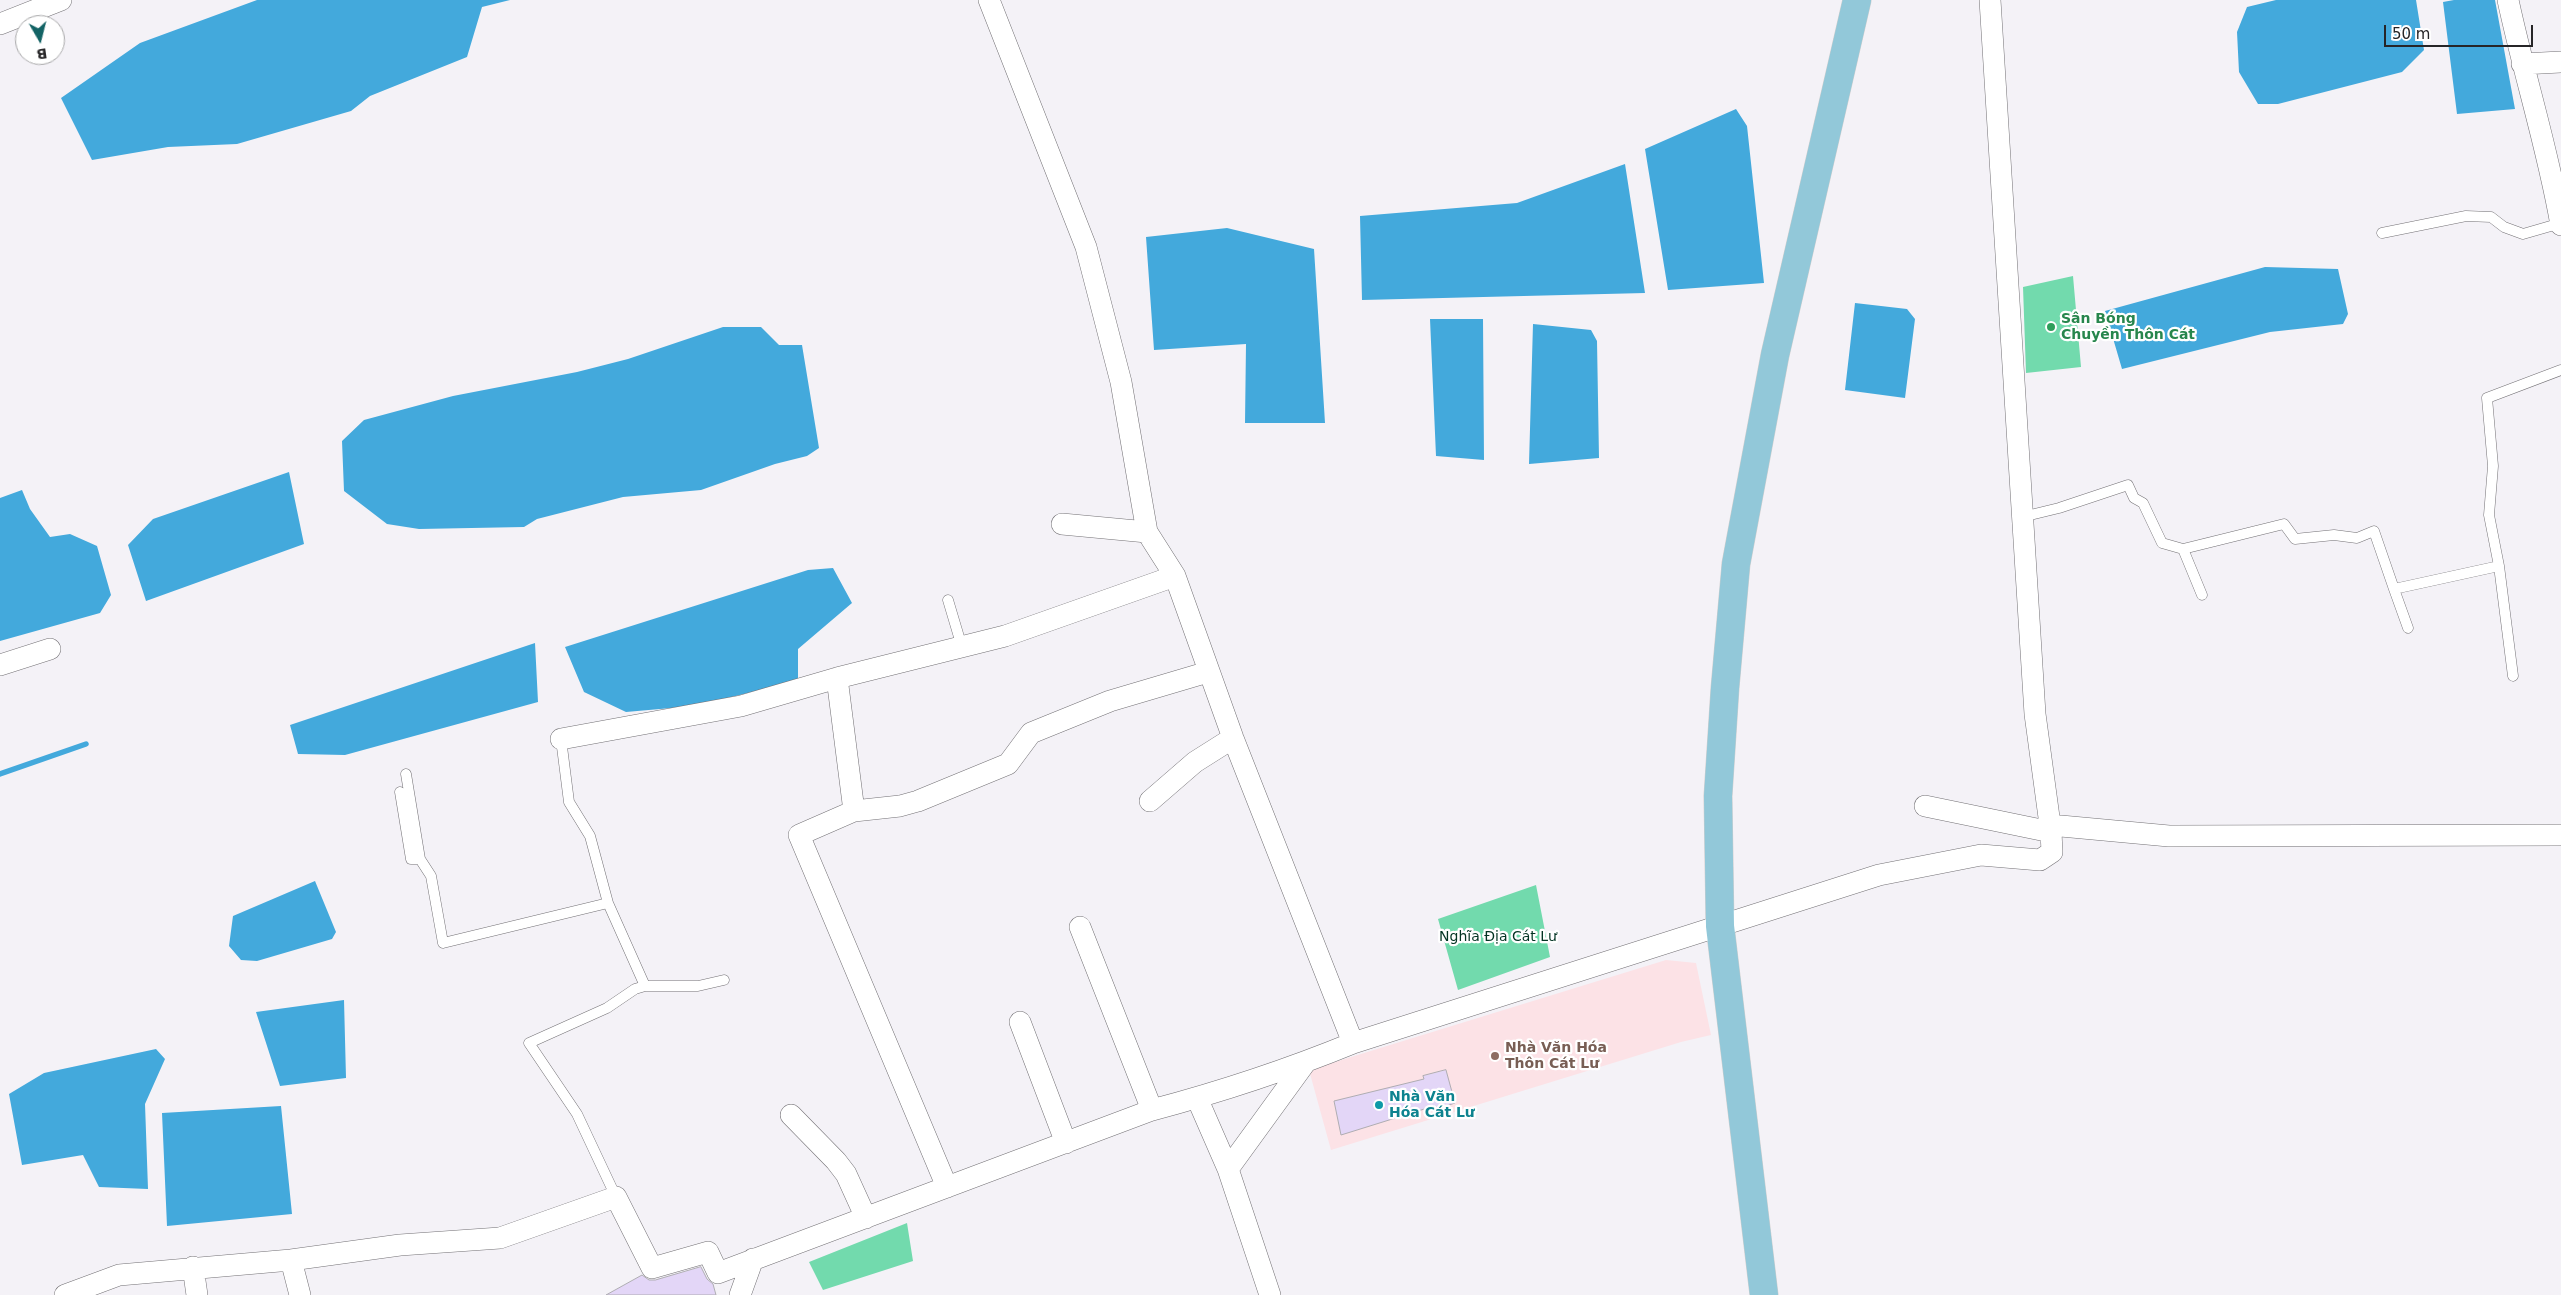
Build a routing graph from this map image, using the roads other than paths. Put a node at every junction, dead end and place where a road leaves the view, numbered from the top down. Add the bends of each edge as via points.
1 (61, 0) edge
2 (989, 0) edge
3 (1857, 0) edge
4 (1990, 0) edge
5 (2508, 0) edge
6 (36, 4) edge
7 (0, 24) edge
8 (2561, 62) edge
9 (2522, 64) junction
10 (2558, 194) edge
11 (2561, 224) edge
12 (2382, 233) dead end
13 (2561, 370) edge
14 (2022, 517) junction
15 (1062, 524) dead end
16 (1147, 532) junction
17 (2183, 548) junction
18 (2499, 566) junction
19 (1174, 576) junction
20 (2394, 589) junction
21 (2202, 594) dead end
22 (948, 600) dead end
23 (2408, 628) dead end
24 (962, 646) junction
25 (50, 649) dead end
26 (0, 665) edge
27 (1208, 672) junction
28 (2513, 676) dead end
29 (837, 678) junction
30 (1233, 738) junction
31 (561, 739) joint
32 (406, 774) dead end
33 (400, 792) dead end
34 (1150, 801) dead end
35 (1925, 806) dead end
36 (854, 811) junction
37 (2051, 828) junction
38 (2561, 835) edge
39 (420, 859) junction
40 (608, 903) junction
41 (1720, 926) junction
42 (1080, 927) dead end
43 (724, 980) dead end
44 (645, 986) junction
45 (1020, 1022) dead end
46 (1352, 1043) junction
47 (1304, 1062) junction
48 (1197, 1098) junction
49 (1152, 1110) junction
50 (790, 1114) dead end
51 (1066, 1143) junction
52 (1228, 1169) junction
53 (947, 1187) junction
54 (616, 1198) junction
55 (866, 1218) junction
56 (753, 1259) junction
57 (291, 1260) junction
58 (193, 1267) junction
59 (718, 1273) junction
60 (65, 1295) edge
61 (197, 1295) edge
62 (300, 1295) edge
63 (729, 1295) edge
64 (740, 1295) edge
65 (1270, 1295) edge
66 (1764, 1295) edge

1 - 6 street
2 - 16 street via 1086,247 1121,382
3 - 41 main road via 1775,354 1736,564 1718,796
4 - 14 street
5 - 9 street
6 - 7 street
8 - 9 street
9 - 10 street
10 - 11 street
11 - 12 lane via 2523,234 2504,227 2491,217 2466,216
13 - 18 lane via 2487,398 2493,466 2489,515
14 - 17 lane via 2128,485 2134,498 2143,503 2162,543
14 - 37 street via 2035,714
15 - 16 street
16 - 19 street
17 - 20 lane via 2284,524 2295,539 2334,535 2357,538 2374,531
17 - 21 lane
18 - 20 lane
18 - 28 lane
19 - 24 street via 1005,636
19 - 27 street
20 - 23 lane
22 - 24 lane
24 - 29 street
25 - 26 street
27 - 30 street
27 - 36 street via 1110,701 1030,733 1008,764 918,801
29 - 31 street via 741,706
29 - 36 street
30 - 34 street via 1195,762
30 - 46 street
31 - 40 lane via 569,802 590,836
32 - 39 lane
33 - 39 lane via 411,858
35 - 37 street
36 - 53 street via 799,835
37 - 38 street via 2169,836
37 - 41 street via 2052,852 2040,860 1981,855 1930,864 1880,875
39 - 40 lane via 431,876 443,943
40 - 44 lane
41 - 46 street via 1469,1014
41 - 66 main road
42 - 49 street
43 - 44 lane via 698,986
44 - 54 lane via 607,1008 529,1043 578,1114
45 - 51 street
46 - 47 street
47 - 48 street
47 - 52 street
48 - 49 street
48 - 52 street
49 - 51 street
50 - 55 street via 836,1160
51 - 53 street
52 - 65 street
53 - 55 street
54 - 57 street via 500,1238 400,1245
54 - 59 street via 652,1268 708,1252
55 - 56 street
56 - 59 street
56 - 64 street
57 - 58 street
57 - 62 street
58 - 60 street via 119,1275
58 - 61 street
59 - 63 street

